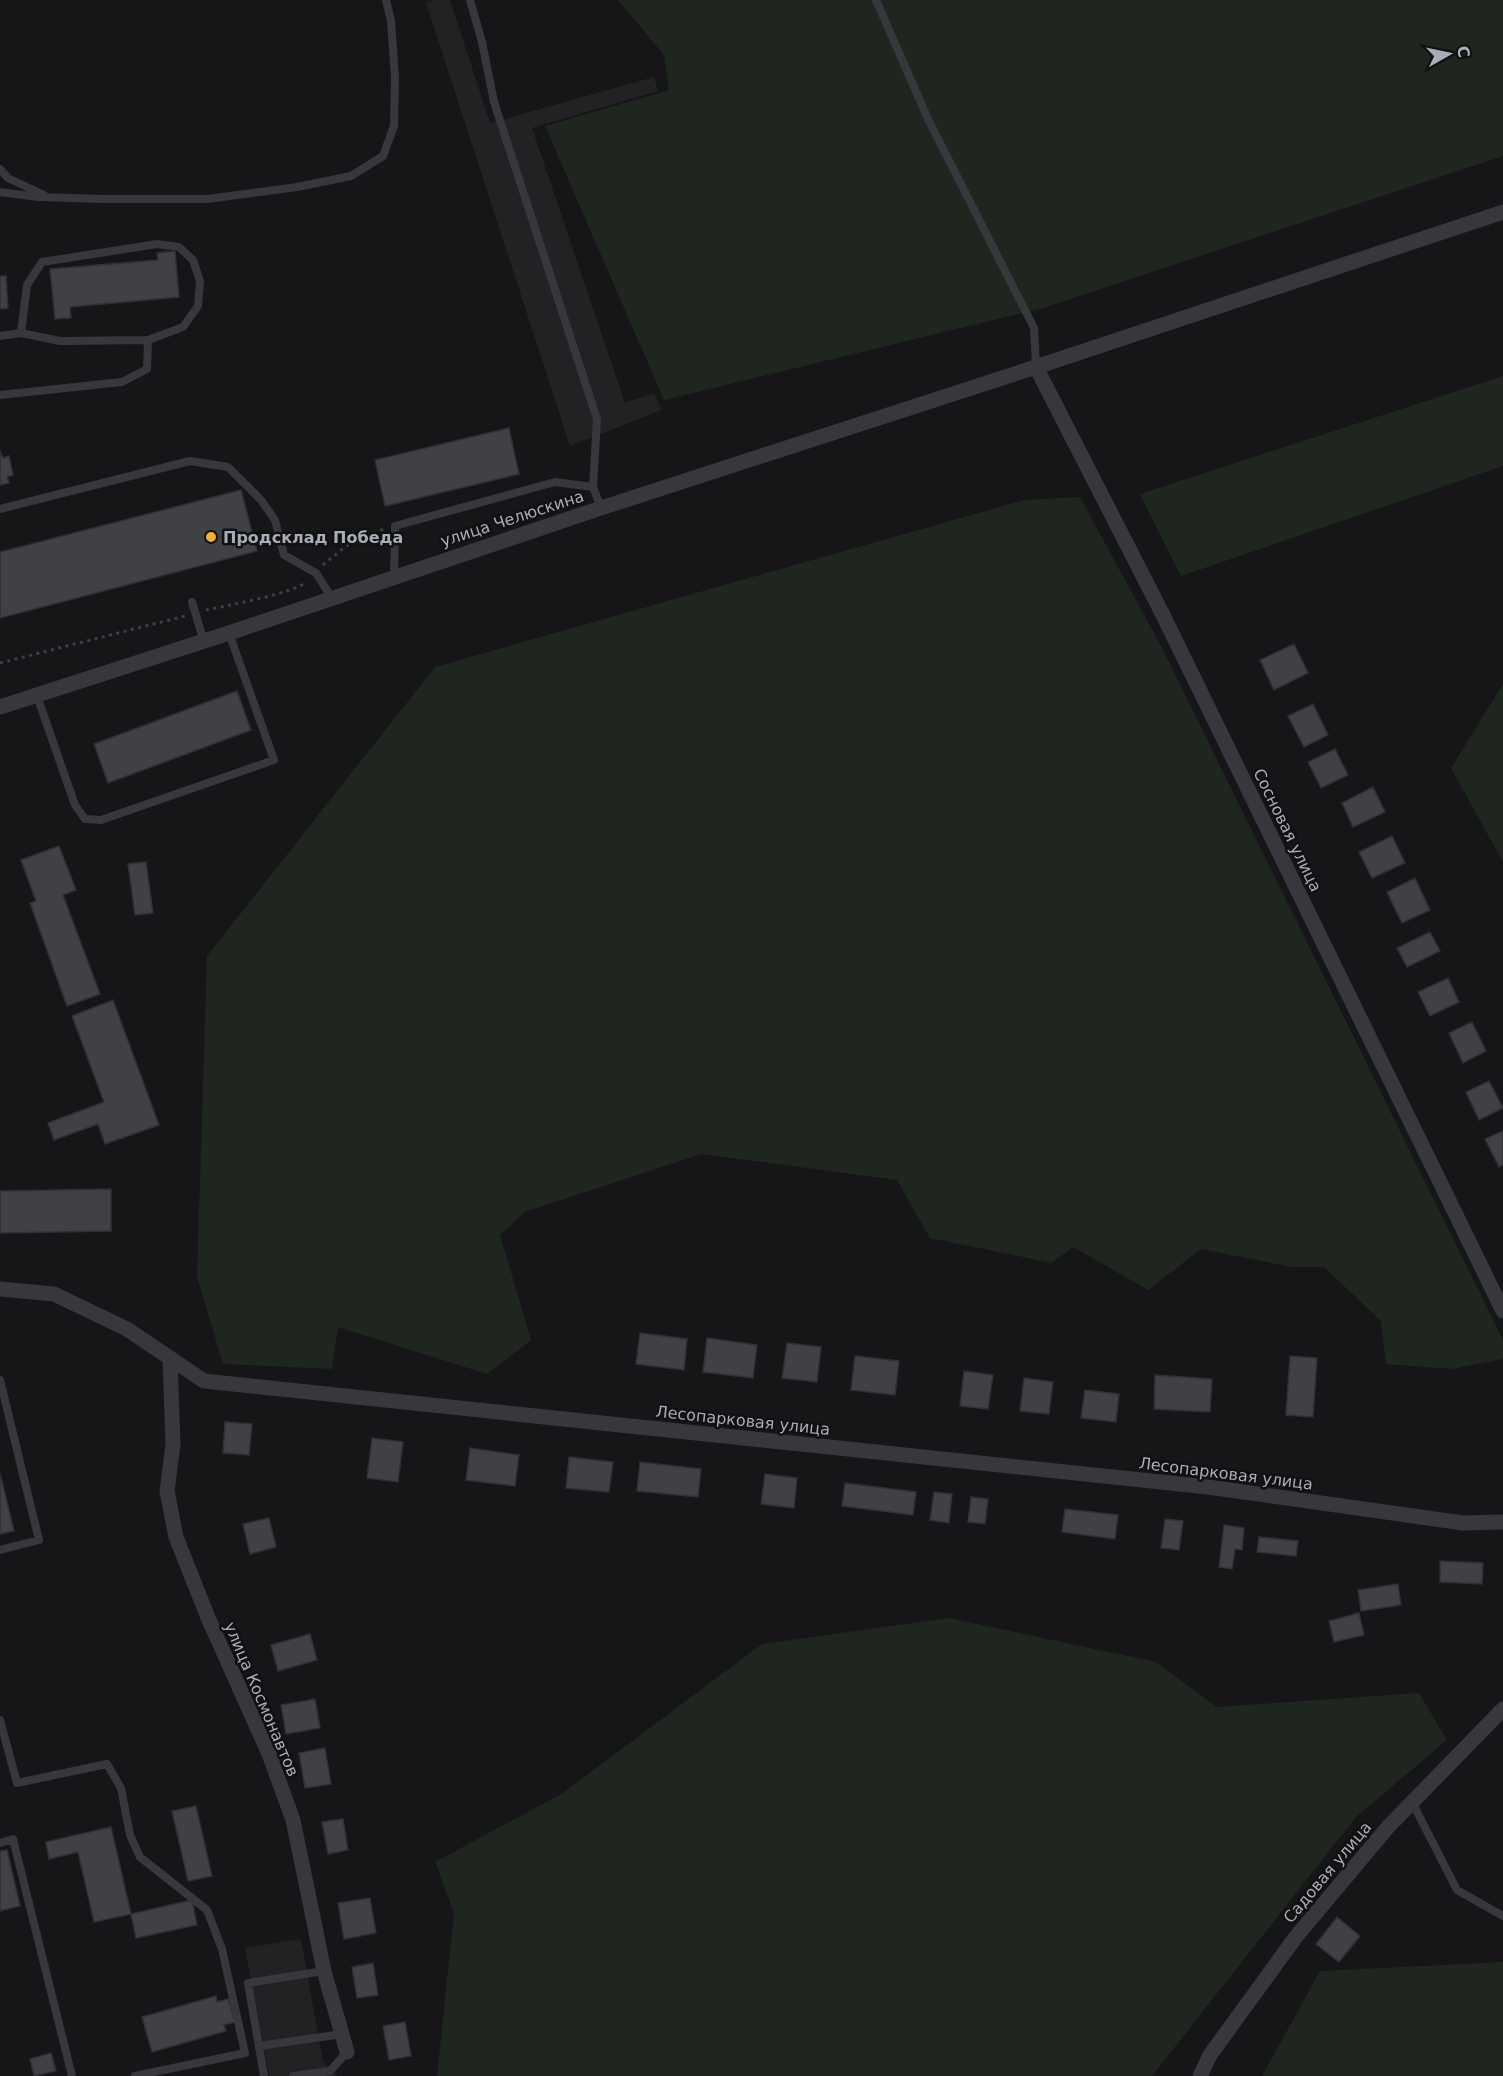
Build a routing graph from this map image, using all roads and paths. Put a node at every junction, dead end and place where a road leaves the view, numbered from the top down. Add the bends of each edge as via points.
1 (386, 0) edge
2 (470, 0) edge
3 (876, 0) edge
4 (0, 169) edge
5 (0, 192) edge
6 (48, 197) junction
7 (1503, 212) edge
8 (21, 333) junction
9 (0, 336) edge
10 (148, 339) junction
11 (1036, 367) junction
12 (0, 395) edge
13 (593, 488) junction
14 (601, 508) junction
15 (0, 509) edge
16 (394, 577) junction
17 (332, 598) junction
18 (192, 602) dead end
19 (229, 633) junction
20 (204, 642) junction
21 (37, 696) junction
22 (0, 707) edge
23 (0, 1289) edge
24 (1503, 1311) edge
25 (170, 1358) junction
26 (0, 1380) edge
27 (1503, 1522) edge
28 (0, 1550) edge
29 (1503, 1709) edge
30 (0, 1720) edge
31 (1412, 1802) junction
32 (0, 1842) edge
33 (1503, 1916) edge
34 (324, 1971) junction
35 (342, 2034) junction
36 (259, 2046) junction
37 (347, 2052) joint
38 (72, 2076) edge
39 (135, 2076) edge
40 (264, 2076) edge
41 (293, 2076) edge
42 (1200, 2076) edge

1 - 6 lane via 395,77 394,126 382,156 351,176 207,199
2 - 13 lane via 494,102 597,419
3 - 11 lane via 928,119 1034,328
4 - 6 lane via 8,178
5 - 6 lane
7 - 11 street, улица Челюскина
8 - 9 lane
8 - 10 lane via 60,341
8 - 10 lane via 27,285 42,262 158,244 179,247 193,260 200,281 198,306 183,327
10 - 12 lane via 147,369 122,382
11 - 14 street, улица Челюскина
11 - 24 street, Сосновая улица via 1163,615
13 - 14 lane
13 - 16 lane via 555,482 395,526
14 - 16 street, улица Челюскина
15 - 17 lane via 190,461 228,467 275,520 284,555 316,573
16 - 17 street, улица Челюскина
17 - 19 street, улица Челюскина
18 - 20 lane
19 - 20 street, улица Челюскина
19 - 21 lane via 274,760 101,820 85,819 75,805
20 - 21 street, улица Челюскина
21 - 22 street, улица Челюскина
23 - 25 street, Лесопарковая улица via 54,1294 128,1329
25 - 27 street, Лесопарковая улица via 204,1381 1208,1487 1463,1523
25 - 34 street, улица Космонавтов via 174,1445 167,1491 176,1537 208,1620 269,1754 293,1820
26 - 28 lane via 39,1540
29 - 31 street, Садовая улица
30 - 39 lane via 17,1783 107,1764 121,1788 130,1835 140,1857 207,1910 222,1949 245,2053
31 - 33 lane via 1457,1890
31 - 42 street, Садовая улица via 1295,1938 1210,2055
32 - 38 lane via 13,1839
34 - 35 street, улица Космонавтов
34 - 36 lane via 248,1983
35 - 36 lane
35 - 37 street, улица Космонавтов
36 - 40 lane
37 - 41 lane via 330,2071

